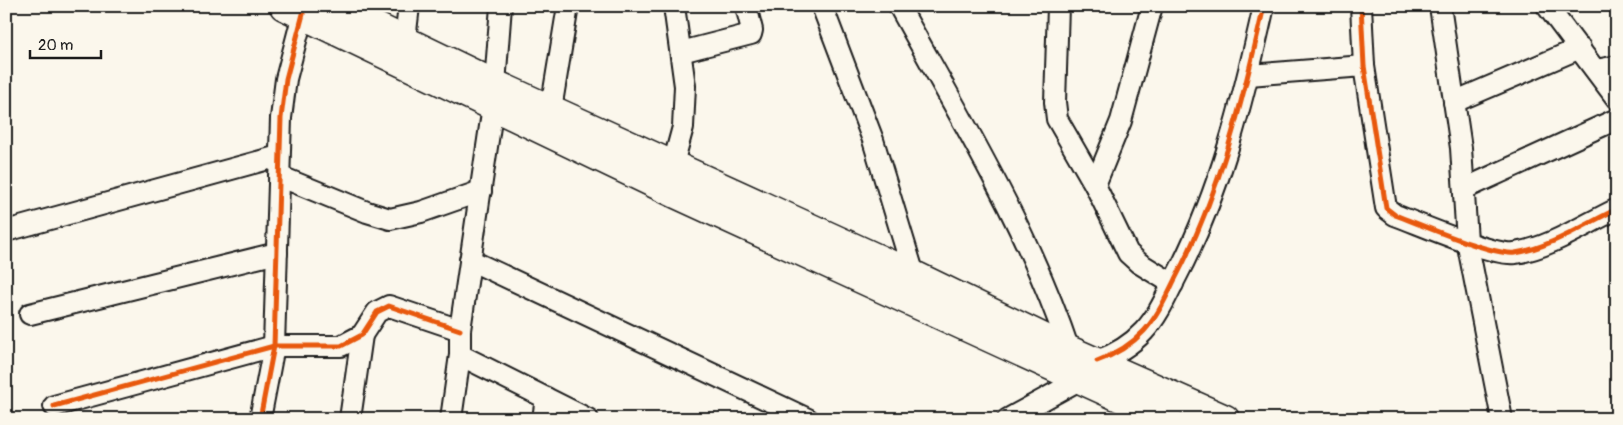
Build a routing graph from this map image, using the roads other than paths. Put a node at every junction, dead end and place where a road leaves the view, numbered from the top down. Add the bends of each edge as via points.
1 (333, 6) edge
2 (409, 6) edge
3 (501, 6) edge
4 (568, 6) edge
5 (674, 6) edge
6 (746, 6) edge
7 (822, 6) edge
8 (899, 6) edge
9 (1058, 6) edge
10 (1152, 6) edge
11 (1264, 6) edge
12 (1360, 6) edge
13 (1440, 6) edge
14 (1548, 6) edge
15 (293, 10) edge
16 (405, 40) junction
17 (1580, 48) junction
18 (681, 52) junction
19 (1364, 66) junction
20 (1617, 66) edge
21 (1596, 70) junction
22 (1249, 76) junction
23 (494, 95) junction
24 (1617, 99) edge
25 (1454, 102) junction
26 (550, 109) junction
27 (1617, 119) edge
28 (673, 164) junction
29 (279, 166) junction
30 (1095, 185) junction
31 (1464, 188) junction
32 (481, 190) junction
33 (1617, 209) edge
34 (6, 230) edge
35 (1467, 241) junction
36 (277, 253) junction
37 (470, 260) junction
38 (914, 275) junction
39 (1173, 284) junction
40 (30, 314) dead end
41 (460, 330) junction
42 (362, 335) junction
43 (274, 346) junction
44 (1069, 350) junction
45 (460, 355) junction
46 (1089, 370) junction
47 (546, 398) junction
48 (54, 406) dead end
49 (260, 419) edge
50 (350, 419) edge
51 (451, 419) edge
52 (543, 419) edge
53 (588, 419) edge
54 (808, 419) edge
55 (1008, 419) edge
56 (1167, 419) edge
57 (1225, 419) edge
58 (1502, 419) edge

1 - 16 main road
2 - 16 street
3 - 23 street
4 - 26 street
5 - 18 street
6 - 18 street via 752,30 750,34
7 - 38 street via 873,140
8 - 44 street via 1031,255
9 - 30 street via 1057,119
10 - 30 street via 1121,122
11 - 22 street
12 - 19 street
13 - 25 street
14 - 17 street
15 - 23 main road
15 - 29 street
16 - 23 main road
17 - 21 street
17 - 25 street
18 - 28 street via 685,86 683,127
19 - 22 street
19 - 35 street via 1386,208 1395,215
20 - 21 street
21 - 24 street
22 - 39 street via 1219,177
23 - 26 main road
23 - 32 street
23 - 46 main road via 927,311
25 - 31 street
26 - 28 main road
27 - 31 street
28 - 38 main road
29 - 32 street via 367,212 390,219 421,212
29 - 34 street
29 - 36 street
30 - 39 street via 1128,253 1139,264
31 - 35 street
32 - 37 street
33 - 35 street via 1552,241 1514,253 1490,251
35 - 58 street
36 - 40 street
36 - 43 street
37 - 41 street
37 - 54 street
38 - 44 main road
39 - 46 street via 1144,332
41 - 42 street via 389,306 377,312
41 - 45 street
42 - 43 street via 341,346
42 - 50 street
43 - 48 street
43 - 49 street
44 - 46 main road
45 - 47 street
45 - 51 street
46 - 55 street
46 - 56 main road
46 - 57 main road
47 - 52 street
47 - 53 street

